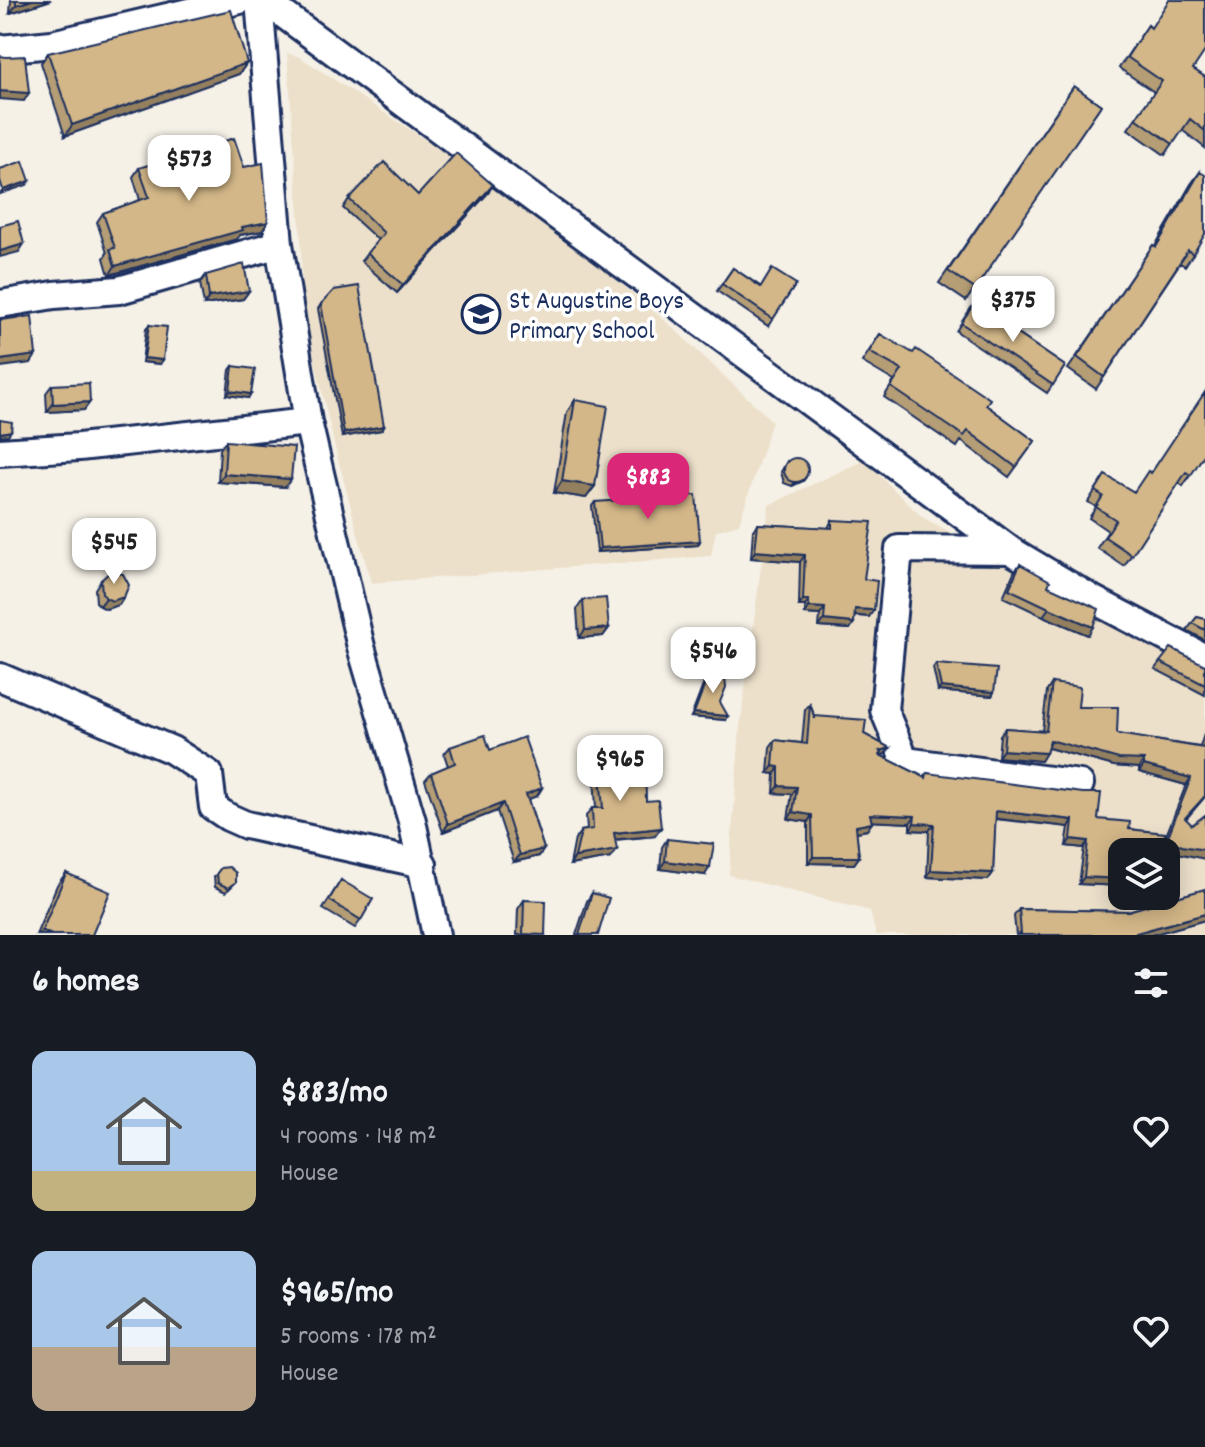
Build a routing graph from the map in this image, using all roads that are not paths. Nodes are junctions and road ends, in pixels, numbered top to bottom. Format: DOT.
graph roads {
  1 [pos="240,0"];
  2 [pos="262,0"];
  3 [pos="0,49"];
  4 [pos="279,244"];
  5 [pos="0,304"];
  6 [pos="308,422"];
  7 [pos="0,452"];
  8 [pos="1010,550"];
  9 [pos="1205,658"];
  10 [pos="0,677"];
  11 [pos="1080,784"];
  12 [pos="423,864"];
  13 [pos="436,935"];
  1 -- 3 [label="street"];
  2 -- 4 [label="street"];
  2 -- 8 [label="street"];
  4 -- 5 [label="street"];
  4 -- 6 [label="street"];
  6 -- 7 [label="street"];
  6 -- 12 [label="street"];
  8 -- 9 [label="street"];
  8 -- 11 [label="street"];
  10 -- 12 [label="street"];
  12 -- 13 [label="street"];
}
